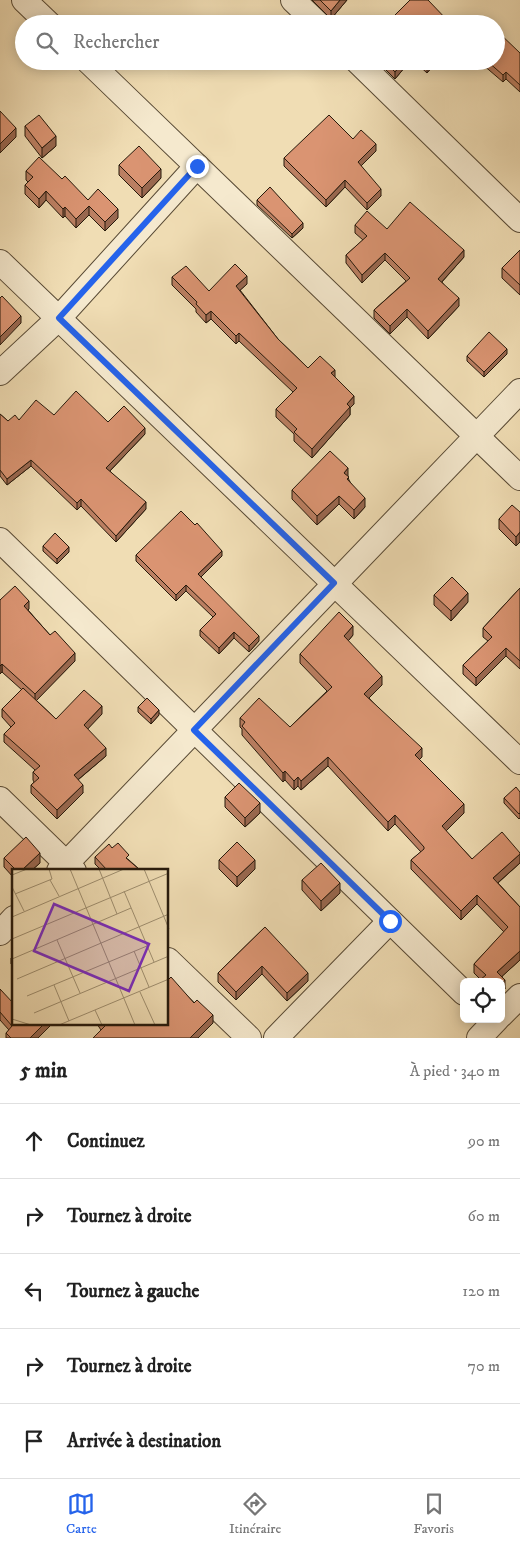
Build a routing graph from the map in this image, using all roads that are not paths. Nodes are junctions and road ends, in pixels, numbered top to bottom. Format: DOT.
graph roads {
  1 [pos="24,0"];
  2 [pos="294,0"];
  3 [pos="40,15"];
  4 [pos="309,15"];
  5 [pos="97,70"];
  6 [pos="365,70"];
  7 [pos="197,166"];
  8 [pos="520,220"];
  9 [pos="0,262"];
  10 [pos="59,318"];
  11 [pos="0,373"];
  12 [pos="520,391"];
  13 [pos="476,435"];
  14 [pos="520,478"];
  15 [pos="0,540"];
  16 [pos="334,583"];
  17 [pos="194,730"];
  18 [pos="520,762"];
  19 [pos="0,798"];
  20 [pos="67,868"];
  21 [pos="12,920"];
  22 [pos="390,921"];
  23 [pos="0,933"];
  24 [pos="169,961"];
  25 [pos="460,989"];
  26 [pos="520,996"];
  27 [pos="505,1010"];
  28 [pos="249,1038"];
  29 [pos="276,1038"];
  1 -- 3 [label="street"];
  2 -- 4 [label="street"];
  5 -- 7 [label="street"];
  6 -- 8 [label="street"];
  7 -- 10 [label="street"];
  7 -- 13 [label="street"];
  9 -- 10 [label="street"];
  10 -- 11 [label="street"];
  10 -- 16 [label="street"];
  12 -- 13 [label="street"];
  13 -- 14 [label="street"];
  13 -- 16 [label="street"];
  15 -- 17 [label="street"];
  16 -- 17 [label="street"];
  16 -- 18 [label="street"];
  17 -- 20 [label="street"];
  17 -- 22 [label="street"];
  19 -- 20 [label="street"];
  21 -- 23 [label="street"];
  22 -- 25 [label="street"];
  22 -- 29 [label="street"];
  24 -- 28 [label="street"];
  26 -- 27 [label="street"];
}
